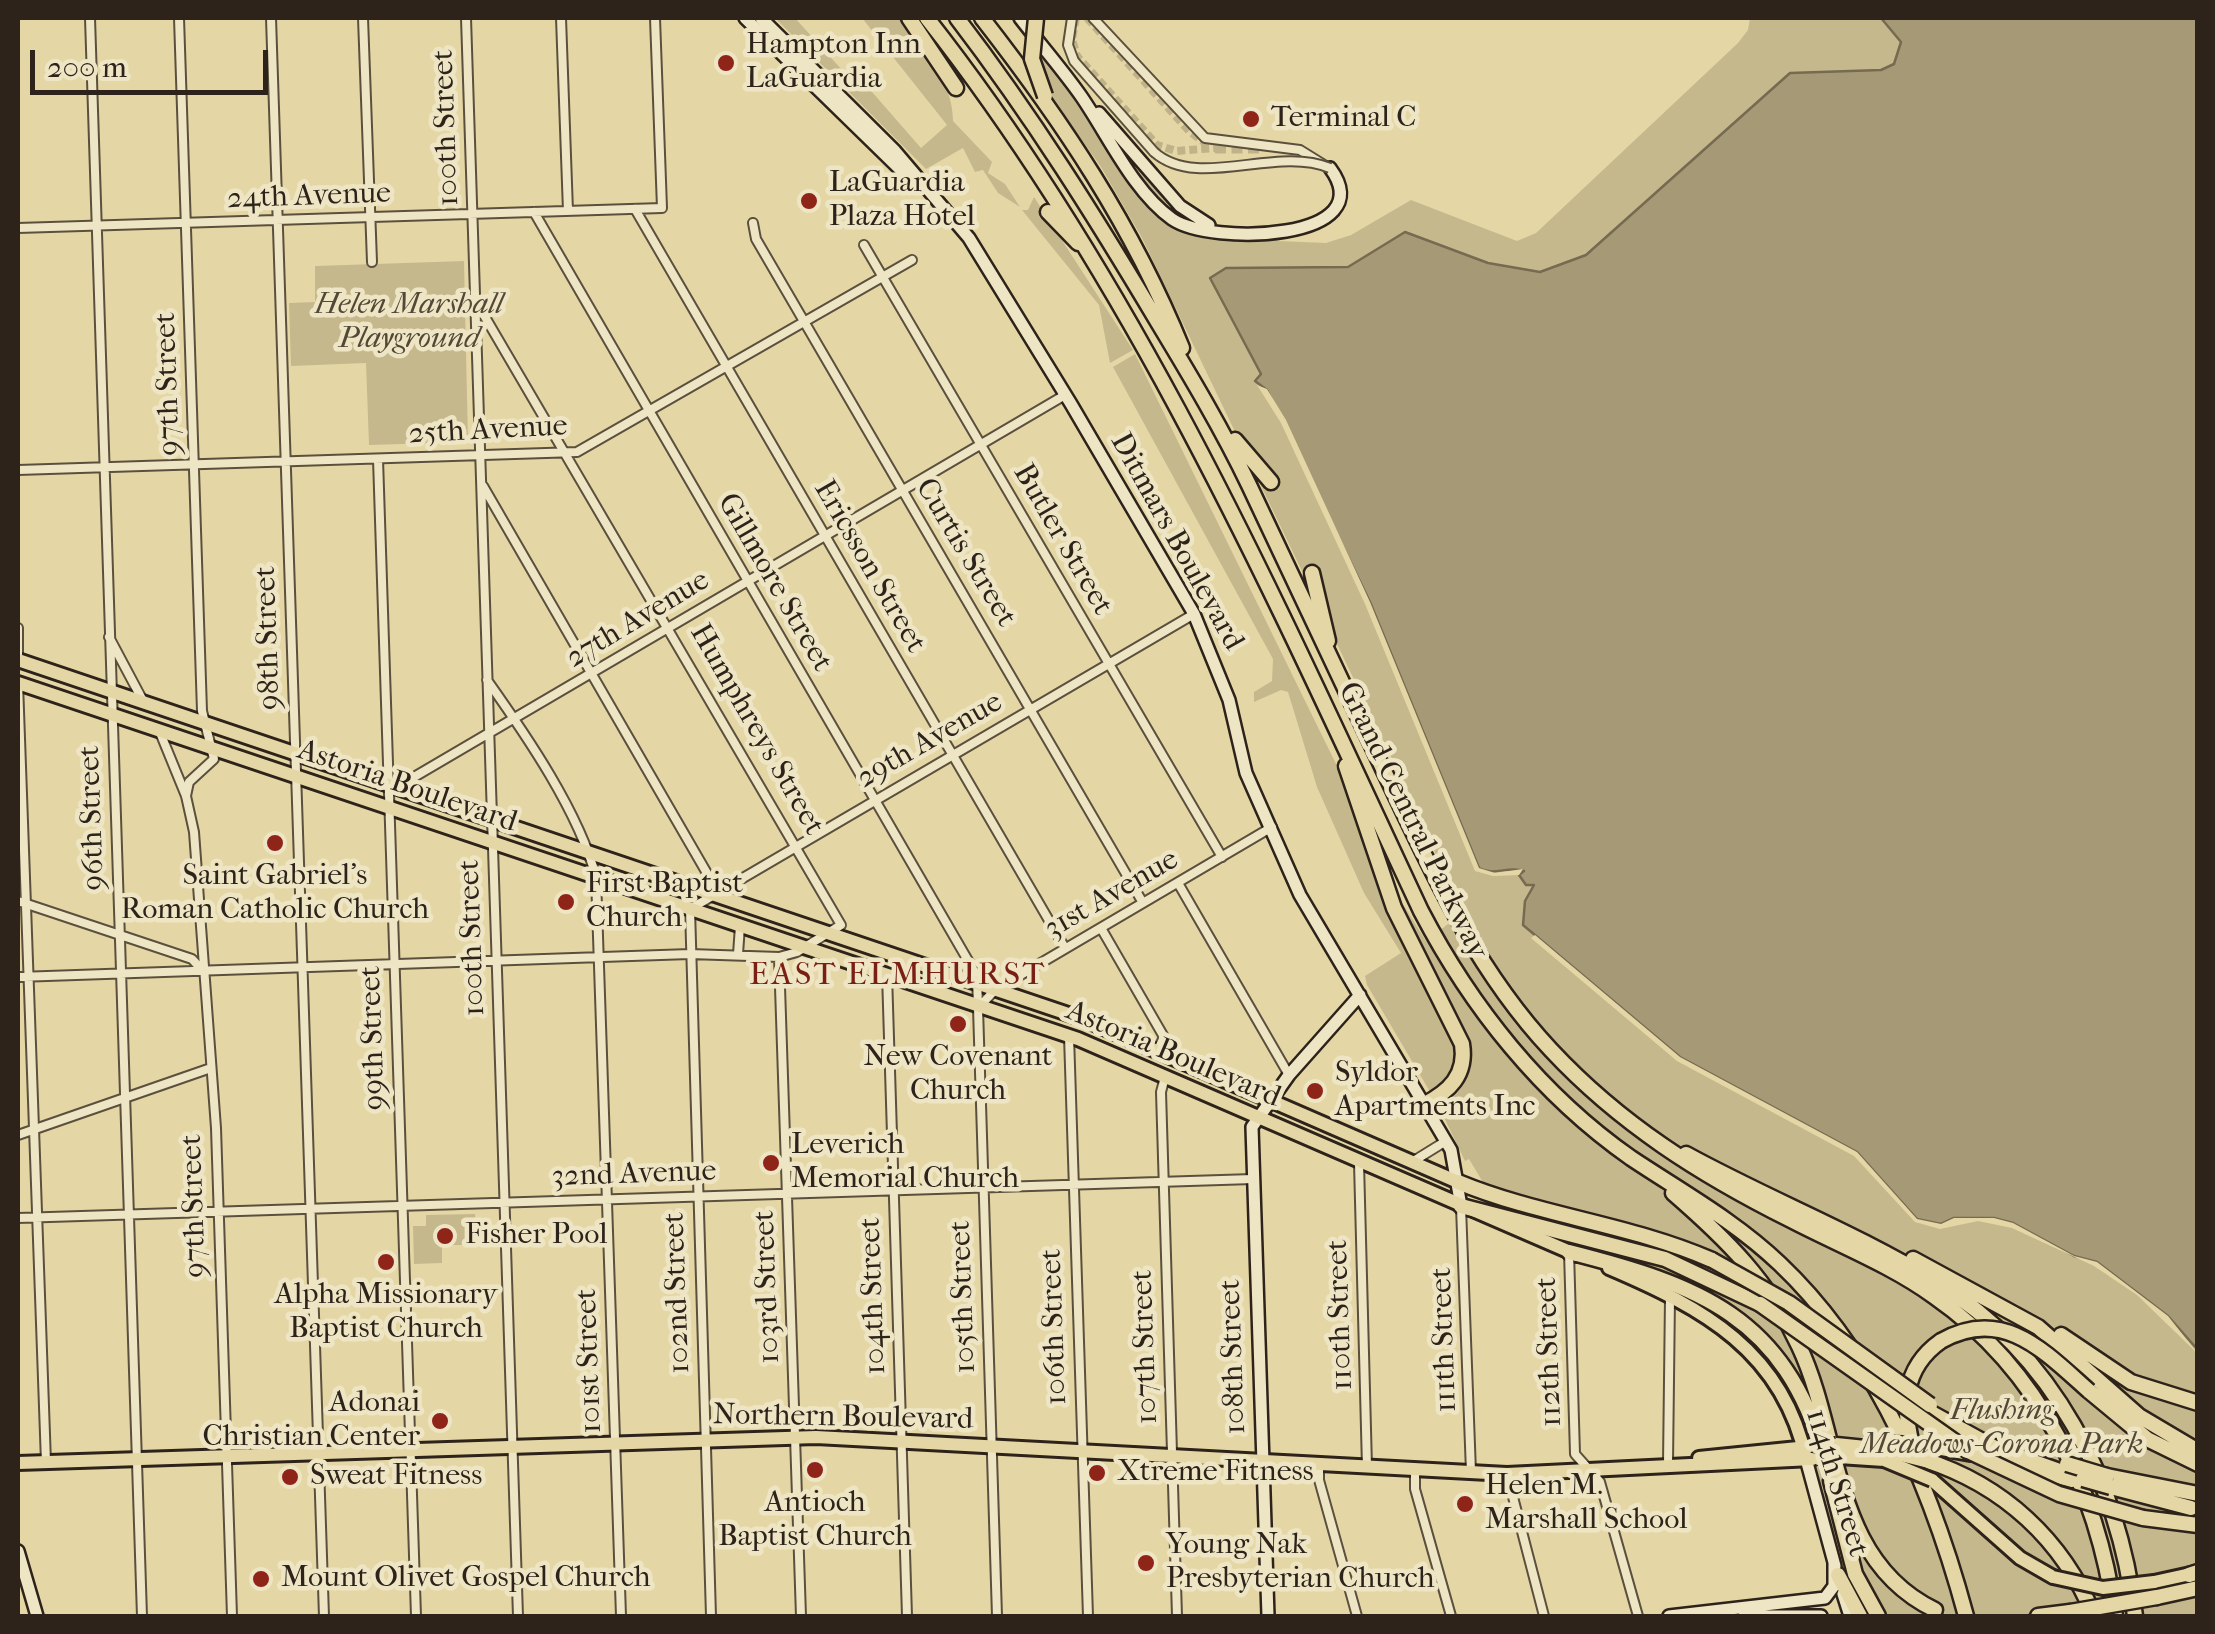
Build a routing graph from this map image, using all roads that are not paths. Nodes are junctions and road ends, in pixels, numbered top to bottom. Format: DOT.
graph roads {
  1 [pos="90,18"];
  2 [pos="179,18"];
  3 [pos="271,18"];
  4 [pos="363,18"];
  5 [pos="466,18"];
  6 [pos="561,18"];
  7 [pos="655,18"];
  8 [pos="744,18"];
  9 [pos="761,18"];
  10 [pos="909,18"];
  11 [pos="927,18"];
  12 [pos="957,18"];
  13 [pos="982,18"];
  14 [pos="1020,18"];
  15 [pos="1036,18"];
  16 [pos="1072,18"];
  17 [pos="1094,18"];
  18 [pos="956,88"];
  19 [pos="1078,92"];
  20 [pos="1045,96"];
  21 [pos="1330,168"];
  22 [pos="934,199"];
  23 [pos="635,209"];
  24 [pos="568,211"];
  25 [pos="534,212"];
  26 [pos="1048,212"];
  27 [pos="472,214"];
  28 [pos="370,217"];
  29 [pos="278,220"];
  30 [pos="186,223"];
  31 [pos="754,223"];
  32 [pos="1209,225"];
  33 [pos="96,226"];
  34 [pos="18,228"];
  35 [pos="864,245"];
  36 [pos="912,260"];
  37 [pos="372,262"];
  38 [pos="1100,265"];
  39 [pos="882,277"];
  40 [pos="476,301"];
  41 [pos="804,321"];
  42 [pos="725,367"];
  43 [pos="1197,386"];
  44 [pos="1066,395"];
  45 [pos="648,412"];
  46 [pos="1212,412"];
  47 [pos="980,444"];
  48 [pos="567,453"];
  49 [pos="481,456"];
  50 [pos="378,459"];
  51 [pos="286,462"];
  52 [pos="194,464"];
  53 [pos="103,467"];
  54 [pos="18,470"];
  55 [pos="1271,482"];
  56 [pos="482,483"];
  57 [pos="902,491"];
  58 [pos="501,517"];
  59 [pos="483,522"];
  60 [pos="825,536"];
  61 [pos="1312,573"];
  62 [pos="747,582"];
  63 [pos="1194,614"];
  64 [pos="18,628"];
  65 [pos="670,628"];
  66 [pos="108,636"];
  67 [pos="1330,656"];
  68 [pos="18,661"];
  69 [pos="1107,663"];
  70 [pos="592,674"];
  71 [pos="487,680"];
  72 [pos="18,683"];
  73 [pos="110,692"];
  74 [pos="145,703"];
  75 [pos="1031,710"];
  76 [pos="112,714"];
  77 [pos="516,719"];
  78 [pos="206,724"];
  79 [pos="1334,727"];
  80 [pos="159,730"];
  81 [pos="489,735"];
  82 [pos="212,748"];
  83 [pos="296,754"];
  84 [pos="953,754"];
  85 [pos="296,776"];
  86 [pos="391,793"];
  87 [pos="186,796"];
  88 [pos="874,800"];
  89 [pos="491,820"];
  90 [pos="575,826"];
  91 [pos="1272,826"];
  92 [pos="555,841"];
  93 [pos="492,842"];
  94 [pos="798,846"];
  95 [pos="1222,857"];
  96 [pos="592,864"];
  97 [pos="1178,883"];
  98 [pos="719,894"];
  99 [pos="18,901"];
  100 [pos="1143,903"];
  101 [pos="28,904"];
  102 [pos="690,909"];
  103 [pos="740,926"];
  104 [pos="1101,928"];
  105 [pos="828,932"];
  106 [pos="120,935"];
  107 [pos="1065,948"];
  108 [pos="801,949"];
  109 [pos="690,954"];
  110 [pos="738,954"];
  111 [pos="779,956"];
  112 [pos="600,958"];
  113 [pos="497,961"];
  114 [pos="394,964"];
  115 [pos="303,968"];
  116 [pos="203,971"];
  117 [pos="121,974"];
  118 [pos="886,974"];
  119 [pos="30,976"];
  120 [pos="18,977"];
  121 [pos="978,980"];
  122 [pos="995,990"];
  123 [pos="1360,995"];
  124 [pos="978,1007"];
  125 [pos="1069,1036"];
  126 [pos="1157,1052"];
  127 [pos="1561,1061"];
  128 [pos="208,1069"];
  129 [pos="1289,1075"];
  130 [pos="1166,1077"];
  131 [pos="124,1099"];
  132 [pos="1269,1102"];
  133 [pos="1423,1105"];
  134 [pos="1258,1118"];
  135 [pos="35,1129"];
  136 [pos="18,1135"];
  137 [pos="1446,1141"];
  138 [pos="1630,1157"];
  139 [pos="1412,1162"];
  140 [pos="1359,1163"];
  141 [pos="1253,1180"];
  142 [pos="1163,1182"];
  143 [pos="1458,1182"];
  144 [pos="1073,1184"];
  145 [pos="983,1187"];
  146 [pos="893,1190"];
  147 [pos="788,1193"];
  148 [pos="697,1196"];
  149 [pos="607,1199"];
  150 [pos="504,1202"];
  151 [pos="402,1206"];
  152 [pos="1461,1206"];
  153 [pos="310,1208"];
  154 [pos="218,1212"];
  155 [pos="128,1215"];
  156 [pos="1812,1215"];
  157 [pos="18,1218"];
  158 [pos="38,1218"];
  159 [pos="1569,1252"];
  160 [pos="1953,1278"];
  161 [pos="1670,1296"];
  162 [pos="2198,1403"];
  163 [pos="796,1438"];
  164 [pos="901,1440"];
  165 [pos="705,1441"];
  166 [pos="615,1444"];
  167 [pos="992,1445"];
  168 [pos="512,1447"];
  169 [pos="410,1450"];
  170 [pos="1082,1450"];
  171 [pos="1838,1451"];
  172 [pos="1885,1451"];
  173 [pos="2198,1451"];
  174 [pos="318,1453"];
  175 [pos="1811,1453"];
  176 [pos="1922,1453"];
  177 [pos="226,1456"];
  178 [pos="1172,1456"];
  179 [pos="136,1459"];
  180 [pos="1262,1461"];
  181 [pos="46,1462"];
  182 [pos="18,1463"];
  183 [pos="1668,1463"];
  184 [pos="1319,1464"];
  185 [pos="2198,1464"];
  186 [pos="1368,1466"];
  187 [pos="1587,1468"];
  188 [pos="1415,1469"];
  189 [pos="1470,1472"];
  190 [pos="1507,1474"];
  191 [pos="2070,1474"];
  192 [pos="1834,1493"];
  193 [pos="1928,1501"];
  194 [pos="2195,1503"];
  195 [pos="2198,1524"];
  196 [pos="18,1550"];
  197 [pos="1836,1568"];
  198 [pos="2195,1577"];
  199 [pos="2155,1590"];
  200 [pos="1935,1610"];
  201 [pos="1745,1613"];
  202 [pos="37,1616"];
  203 [pos="142,1616"];
  204 [pos="232,1616"];
  205 [pos="324,1616"];
  206 [pos="416,1616"];
  207 [pos="518,1616"];
  208 [pos="621,1616"];
  209 [pos="711,1616"];
  210 [pos="801,1616"];
  211 [pos="907,1616"];
  212 [pos="997,1616"];
  213 [pos="1088,1616"];
  214 [pos="1178,1616"];
  215 [pos="1268,1616"];
  216 [pos="1357,1616"];
  217 [pos="1451,1616"];
  218 [pos="1544,1616"];
  219 [pos="1638,1616"];
  220 [pos="1668,1616"];
  221 [pos="1822,1616"];
  222 [pos="1850,1616"];
  223 [pos="1860,1616"];
  224 [pos="1878,1616"];
  225 [pos="1958,1616"];
  226 [pos="1966,1616"];
  227 [pos="2038,1616"];
  228 [pos="2094,1616"];
  229 [pos="2115,1616"];
  230 [pos="2138,1616"];
  1 -- 33 [label="street, 96th Street"];
  2 -- 30 [label="street, 97th Street"];
  3 -- 29 [label="street, 98th Street"];
  4 -- 28 [label="street"];
  5 -- 27 [label="street, 100th Street"];
  6 -- 24 [label="street"];
  7 -- 23 [label="street, 24th Avenue"];
  8 -- 22 [label="street, Ditmars Boulevard"];
  9 -- 22 [label="street, Ditmars Boulevard"];
  10 -- 18 [label="highway"];
  11 -- 38 [label="highway, Grand Central Parkway"];
  12 -- 43 [label="highway, Grand Central Parkway"];
  13 -- 20 [label="highway"];
  14 -- 19 [label="street"];
  15 -- 20 [label="highway, bridge"];
  16 -- 21 [label="street, bridge"];
  17 -- 21 [label="street, bridge"];
  19 -- 21 [label="street"];
  19 -- 32 [label="street"];
  20 -- 43 [label="highway"];
  22 -- 44 [label="street, Ditmars Boulevard"];
  23 -- 24 [label="street, 24th Avenue"];
  23 -- 42 [label="street, Ericsson Street"];
  24 -- 25 [label="street, 24th Avenue"];
  25 -- 27 [label="street, 24th Avenue"];
  25 -- 45 [label="street, Gillmore Street"];
  26 -- 38 [label="highway"];
  27 -- 28 [label="street, 24th Avenue"];
  27 -- 40 [label="street, 100th Street"];
  28 -- 29 [label="street, 24th Avenue"];
  28 -- 37 [label="street"];
  29 -- 30 [label="street, 24th Avenue"];
  29 -- 51 [label="street, 98th Street"];
  30 -- 33 [label="street, 24th Avenue"];
  30 -- 52 [label="street, 97th Street"];
  31 -- 41 [label="street, Curtis Street"];
  33 -- 34 [label="street, 24th Avenue"];
  33 -- 53 [label="street, 96th Street"];
  35 -- 39 [label="street, Butler Street"];
  36 -- 39 [label="street, 25th Avenue"];
  38 -- 79 [label="highway, Grand Central Parkway"];
  39 -- 41 [label="street, 25th Avenue"];
  39 -- 47 [label="street, Butler Street"];
  40 -- 48 [label="street, Humphreys Street"];
  40 -- 49 [label="street, 100th Street"];
  41 -- 42 [label="street, 25th Avenue"];
  41 -- 57 [label="street, Curtis Street"];
  42 -- 45 [label="street, 25th Avenue"];
  42 -- 60 [label="street, Ericsson Street"];
  43 -- 46 [label="highway, Grand Central Parkway"];
  44 -- 47 [label="street, 27th Avenue"];
  44 -- 63 [label="street, Ditmars Boulevard"];
  45 -- 48 [label="street, 25th Avenue"];
  45 -- 62 [label="street, Gillmore Street"];
  46 -- 55 [label="highway"];
  46 -- 67 [label="highway, Grand Central Parkway"];
  47 -- 57 [label="street, 27th Avenue"];
  47 -- 69 [label="street, Butler Street"];
  48 -- 49 [label="street, 25th Avenue"];
  48 -- 65 [label="street, Humphreys Street"];
  49 -- 50 [label="street, 25th Avenue"];
  49 -- 56 [label="street, 100th Street"];
  50 -- 51 [label="street, 25th Avenue"];
  50 -- 86 [label="street, 99th Street"];
  51 -- 52 [label="street, 25th Avenue"];
  51 -- 83 [label="street, 98th Street"];
  52 -- 53 [label="street, 25th Avenue"];
  52 -- 78 [label="street, 97th Street"];
  53 -- 54 [label="street, 25th Avenue"];
  53 -- 66 [label="street, 96th Street"];
  56 -- 58 [label="street"];
  56 -- 59 [label="street, 100th Street"];
  57 -- 60 [label="street, 27th Avenue"];
  57 -- 75 [label="street, Curtis Street"];
  58 -- 59 [label="street"];
  58 -- 70 [label="street"];
  59 -- 71 [label="street, 100th Street"];
  60 -- 62 [label="street, 27th Avenue"];
  60 -- 84 [label="street, Ericsson Street"];
  61 -- 67 [label="highway"];
  62 -- 65 [label="street, 27th Avenue"];
  62 -- 88 [label="street, Gillmore Street"];
  63 -- 69 [label="street, 29th Avenue"];
  63 -- 91 [label="street, Ditmars Boulevard"];
  64 -- 68 [label="street"];
  65 -- 70 [label="street, 27th Avenue"];
  65 -- 94 [label="street, Humphreys Street"];
  66 -- 73 [label="street, 96th Street"];
  66 -- 74 [label="street"];
  67 -- 127 [label="highway, Grand Central Parkway"];
  68 -- 73 [label="main road, Astoria Boulevard"];
  69 -- 75 [label="street, 29th Avenue"];
  69 -- 95 [label="street, Butler Street"];
  70 -- 77 [label="street, 27th Avenue"];
  70 -- 98 [label="street"];
  71 -- 77 [label="street"];
  71 -- 81 [label="street, 100th Street"];
  72 -- 76 [label="main road, Astoria Boulevard"];
  72 -- 101 [label="street"];
  73 -- 74 [label="main road, Astoria Boulevard"];
  73 -- 76 [label="street, 96th Street"];
  74 -- 78 [label="main road, Astoria Boulevard"];
  75 -- 84 [label="street, 29th Avenue"];
  75 -- 100 [label="street, Curtis Street"];
  76 -- 80 [label="main road, Astoria Boulevard"];
  76 -- 106 [label="street, 96th Street"];
  77 -- 81 [label="street, 27th Avenue"];
  77 -- 90 [label="street"];
  78 -- 82 [label="street, 97th Street"];
  78 -- 83 [label="main road, Astoria Boulevard"];
  79 -- 133 [label="highway"];
  79 -- 138 [label="highway, Grand Central Parkway"];
  80 -- 82 [label="main road, Astoria Boulevard"];
  80 -- 87 [label="street, 97th Street"];
  81 -- 86 [label="street, 27th Avenue"];
  81 -- 89 [label="street, 100th Street"];
  82 -- 85 [label="main road, Astoria Boulevard"];
  82 -- 87 [label="street"];
  83 -- 85 [label="street, 98th Street"];
  83 -- 86 [label="main road, Astoria Boulevard"];
  84 -- 88 [label="street, 29th Avenue"];
  84 -- 107 [label="street, Ericsson Street"];
  85 -- 86 [label="main road, Astoria Boulevard"];
  85 -- 115 [label="street, 98th Street"];
  86 -- 89 [label="main road, Astoria Boulevard"];
  86 -- 93 [label="main road, Astoria Boulevard"];
  86 -- 114 [label="street, 99th Street"];
  87 -- 116 [label="street, 97th Street"];
  88 -- 94 [label="street, 29th Avenue"];
  88 -- 121 [label="street, Gillmore Street"];
  89 -- 92 [label="main road, Astoria Boulevard"];
  89 -- 93 [label="street, 100th Street"];
  90 -- 92 [label="street"];
  90 -- 96 [label="street"];
  91 -- 95 [label="street, 31st Avenue"];
  91 -- 123 [label="street, Ditmars Boulevard"];
  92 -- 96 [label="main road, Astoria Boulevard"];
  93 -- 96 [label="main road, Astoria Boulevard"];
  93 -- 113 [label="street, 100th Street"];
  94 -- 98 [label="street, 29th Avenue"];
  94 -- 105 [label="street, Humphreys Street"];
  95 -- 97 [label="street, 31st Avenue"];
  96 -- 98 [label="main road, Astoria Boulevard"];
  96 -- 102 [label="main road, Astoria Boulevard"];
  96 -- 112 [label="street, 101st Street"];
  97 -- 100 [label="street, 31st Avenue"];
  97 -- 129 [label="street"];
  98 -- 102 [label="street, 29th Avenue"];
  98 -- 105 [label="main road, Astoria Boulevard"];
  99 -- 101 [label="street"];
  100 -- 104 [label="street, 31st Avenue"];
  101 -- 106 [label="street"];
  101 -- 119 [label="street"];
  102 -- 103 [label="main road, Astoria Boulevard"];
  102 -- 109 [label="street, 102nd Street"];
  103 -- 108 [label="main road, Astoria Boulevard"];
  103 -- 110 [label="street"];
  104 -- 107 [label="street, 31st Avenue"];
  104 -- 126 [label="street"];
  105 -- 108 [label="street"];
  105 -- 121 [label="main road, Astoria Boulevard"];
  106 -- 116 [label="street"];
  106 -- 117 [label="street, 96th Street"];
  107 -- 122 [label="street, 31st Avenue"];
  108 -- 111 [label="street"];
  108 -- 118 [label="main road, Astoria Boulevard"];
  109 -- 110 [label="street"];
  109 -- 112 [label="street"];
  109 -- 148 [label="street, 102nd Street"];
  110 -- 111 [label="street"];
  111 -- 147 [label="street, 103rd Street"];
  112 -- 113 [label="street"];
  112 -- 149 [label="street, 101st Street"];
  113 -- 114 [label="street"];
  113 -- 150 [label="street, 100th Street"];
  114 -- 115 [label="street"];
  114 -- 151 [label="street, 99th Street"];
  115 -- 116 [label="street"];
  115 -- 153 [label="street, 98th Street"];
  116 -- 117 [label="street"];
  116 -- 128 [label="street, 97th Street"];
  117 -- 119 [label="street"];
  117 -- 131 [label="street, 96th Street"];
  118 -- 124 [label="main road, Astoria Boulevard"];
  118 -- 146 [label="street, 104th Street"];
  119 -- 120 [label="street"];
  119 -- 135 [label="street"];
  121 -- 122 [label="main road, Astoria Boulevard"];
  121 -- 124 [label="street, 105th Street"];
  122 -- 124 [label="street, 31st Avenue"];
  122 -- 126 [label="main road, Astoria Boulevard"];
  123 -- 129 [label="street, 108th Street"];
  123 -- 133 [label="street, Ditmars Boulevard"];
  124 -- 125 [label="main road, Astoria Boulevard"];
  124 -- 145 [label="street, 105th Street"];
  125 -- 130 [label="main road, Astoria Boulevard"];
  125 -- 144 [label="street, 106th Street"];
  126 -- 132 [label="main road, Astoria Boulevard"];
  127 -- 156 [label="highway, Grand Central Parkway"];
  127 -- 229 [label="highway, Grand Central Parkway"];
  128 -- 131 [label="street"];
  128 -- 154 [label="street, 97th Street"];
  129 -- 132 [label="street, 108th Street"];
  130 -- 134 [label="main road, Astoria Boulevard"];
  130 -- 142 [label="street, 107th Street"];
  131 -- 135 [label="street"];
  131 -- 155 [label="street, 96th Street"];
  132 -- 134 [label="street, 108th Street"];
  132 -- 139 [label="main road, Astoria Boulevard"];
  133 -- 137 [label="street, Ditmars Boulevard"];
  134 -- 140 [label="main road, Astoria Boulevard"];
  134 -- 141 [label="street, 108th Street"];
  135 -- 136 [label="street"];
  135 -- 158 [label="street"];
  137 -- 139 [label="street"];
  137 -- 143 [label="street, Ditmars Boulevard"];
  138 -- 193 [label="highway, Grand Central Parkway"];
  138 -- 200 [label="highway"];
  139 -- 143 [label="main road, Astoria Boulevard"];
  140 -- 152 [label="main road, Astoria Boulevard"];
  140 -- 186 [label="street, 110th Street"];
  141 -- 142 [label="street, 32nd Avenue"];
  141 -- 180 [label="street, 108th Street"];
  142 -- 144 [label="street, 32nd Avenue"];
  142 -- 178 [label="street, 107th Street"];
  143 -- 152 [label="street, Ditmars Boulevard"];
  143 -- 191 [label="highway, bridge"];
  144 -- 145 [label="street, 32nd Avenue"];
  144 -- 170 [label="street, 106th Street"];
  145 -- 146 [label="street, 32nd Avenue"];
  145 -- 167 [label="street, 105th Street"];
  146 -- 147 [label="street, 32nd Avenue"];
  146 -- 164 [label="street, 104th Street"];
  147 -- 148 [label="street, 32nd Avenue"];
  147 -- 163 [label="street, 103rd Street"];
  148 -- 149 [label="street, 32nd Avenue"];
  148 -- 165 [label="street, 102nd Street"];
  149 -- 150 [label="street, 32nd Avenue"];
  149 -- 166 [label="street, 101st Street"];
  150 -- 151 [label="street, 32nd Avenue"];
  150 -- 168 [label="street, 100th Street"];
  151 -- 153 [label="street, 32nd Avenue"];
  151 -- 169 [label="street, 99th Street"];
  152 -- 159 [label="main road, Astoria Boulevard"];
  152 -- 189 [label="street, 111th Street"];
  152 -- 195 [label="highway, bridge"];
  153 -- 154 [label="street, 32nd Avenue"];
  153 -- 174 [label="street, 98th Street"];
  154 -- 155 [label="street, 32nd Avenue"];
  154 -- 177 [label="street, 97th Street"];
  155 -- 158 [label="street, 32nd Avenue"];
  155 -- 179 [label="street, 96th Street"];
  156 -- 160 [label="highway"];
  156 -- 230 [label="highway, Grand Central Parkway"];
  157 -- 158 [label="street, 32nd Avenue"];
  158 -- 181 [label="street"];
  159 -- 161 [label="main road, Astoria Boulevard"];
  159 -- 187 [label="street, 112th Street"];
  159 -- 192 [label="highway"];
  160 -- 162 [label="highway"];
  160 -- 173 [label="highway"];
  161 -- 175 [label="main road, 114th Street"];
  161 -- 183 [label="street"];
  163 -- 164 [label="main road, Northern Boulevard"];
  163 -- 165 [label="main road, Northern Boulevard"];
  163 -- 210 [label="street, 103rd Street"];
  164 -- 167 [label="main road, Northern Boulevard"];
  164 -- 211 [label="street, 104th Street"];
  165 -- 166 [label="main road, Northern Boulevard"];
  165 -- 209 [label="street, 102nd Street"];
  166 -- 168 [label="main road, Northern Boulevard"];
  166 -- 208 [label="street, 101st Street"];
  167 -- 170 [label="main road, Northern Boulevard"];
  167 -- 212 [label="street, 105th Street"];
  168 -- 169 [label="main road, Northern Boulevard"];
  168 -- 207 [label="street, 100th Street"];
  169 -- 174 [label="main road, Northern Boulevard"];
  169 -- 206 [label="street, 99th Street"];
  170 -- 178 [label="main road, Northern Boulevard"];
  170 -- 213 [label="street, 106th Street"];
  171 -- 172 [label="highway"];
  171 -- 175 [label="main road, Northern Boulevard, bridge"];
  172 -- 176 [label="highway, bridge"];
  172 -- 199 [label="main road, bridge"];
  174 -- 177 [label="main road, Northern Boulevard"];
  174 -- 205 [label="street, 98th Street"];
  175 -- 183 [label="main road, Northern Boulevard"];
  175 -- 197 [label="street, 114th Street"];
  176 -- 191 [label="main road"];
  176 -- 228 [label="highway"];
  177 -- 179 [label="main road, Northern Boulevard"];
  177 -- 204 [label="street, 97th Street"];
  178 -- 180 [label="main road, Northern Boulevard"];
  178 -- 214 [label="street, 107th Street"];
  179 -- 181 [label="main road, Northern Boulevard"];
  179 -- 203 [label="street, 96th Street"];
  180 -- 184 [label="main road, Northern Boulevard"];
  180 -- 215 [label="street, 108th Street"];
  181 -- 182 [label="main road, Northern Boulevard"];
  183 -- 187 [label="main road, Northern Boulevard"];
  184 -- 186 [label="main road, Northern Boulevard"];
  184 -- 216 [label="street"];
  185 -- 193 [label="highway, bridge"];
  186 -- 188 [label="main road, Northern Boulevard"];
  187 -- 190 [label="main road, Northern Boulevard"];
  187 -- 219 [label="street, 112th Street"];
  188 -- 189 [label="main road, Northern Boulevard"];
  188 -- 217 [label="street"];
  189 -- 190 [label="main road, Northern Boulevard"];
  190 -- 218 [label="street"];
  191 -- 194 [label="highway, bridge"];
  192 -- 200 [label="highway"];
  192 -- 224 [label="highway"];
  193 -- 226 [label="highway, Grand Central Parkway"];
  196 -- 202 [label="street"];
  197 -- 201 [label="street"];
  197 -- 222 [label="street, 114th Street"];
  197 -- 223 [label="highway"];
  198 -- 199 [label="highway"];
  199 -- 227 [label="highway, bridge"];
  200 -- 225 [label="highway"];
  201 -- 220 [label="street"];
  201 -- 221 [label="street"];
}
